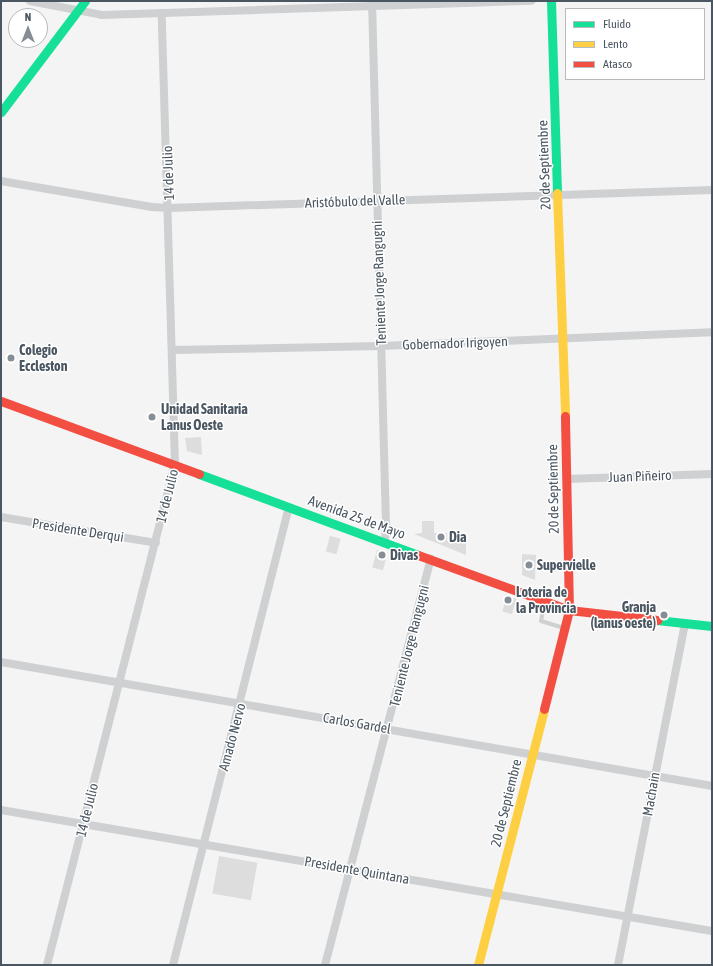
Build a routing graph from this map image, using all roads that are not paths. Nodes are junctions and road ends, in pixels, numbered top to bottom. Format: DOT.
graph roads {
  1 [pos="30,1"];
  2 [pos="85,1"];
  3 [pos="532,1"];
  4 [pos="551,1"];
  5 [pos="372,4"];
  6 [pos="79,10"];
  7 [pos="162,13"];
  8 [pos="1,112"];
  9 [pos="1,181"];
  10 [pos="712,190"];
  11 [pos="559,195"];
  12 [pos="376,200"];
  13 [pos="170,208"];
  14 [pos="712,332"];
  15 [pos="562,338"];
  16 [pos="381,346"];
  17 [pos="173,350"];
  18 [pos="1,401"];
  19 [pos="175,464"];
  20 [pos="712,474"];
  21 [pos="567,479"];
  22 [pos="289,508"];
  23 [pos="1,517"];
  24 [pos="385,542"];
  25 [pos="156,543"];
  26 [pos="431,559"];
  27 [pos="545,602"];
  28 [pos="568,610"];
  29 [pos="685,624"];
  30 [pos="712,626"];
  31 [pos="564,628"];
  32 [pos="1,662"];
  33 [pos="120,681"];
  34 [pos="241,703"];
  35 [pos="388,729"];
  36 [pos="533,753"];
  37 [pos="654,776"];
  38 [pos="712,786"];
  39 [pos="1,810"];
  40 [pos="84,824"];
  41 [pos="203,843"];
  42 [pos="350,868"];
  43 [pos="497,894"];
  44 [pos="629,916"];
  45 [pos="712,932"];
  46 [pos="47,965"];
  47 [pos="173,965"];
  48 [pos="325,965"];
  49 [pos="478,965"];
  50 [pos="618,965"];
  1 -- 6 [label="street"];
  2 -- 6 [label="street"];
  3 -- 5 [label="street"];
  4 -- 11 [label="street, 20 de Septiembre"];
  5 -- 7 [label="street"];
  5 -- 12 [label="street, Teniente Jorge Rangugni"];
  6 -- 7 [label="street"];
  6 -- 8 [label="street"];
  7 -- 13 [label="street, 14 de Julio"];
  9 -- 13 [label="street, Aristóbulo del Valle"];
  10 -- 11 [label="street, Aristóbulo del Valle"];
  11 -- 12 [label="street, Aristóbulo del Valle"];
  11 -- 15 [label="street, 20 de Septiembre"];
  12 -- 13 [label="street, Aristóbulo del Valle"];
  12 -- 16 [label="street, Teniente Jorge Rangugni"];
  13 -- 17 [label="street, 14 de Julio"];
  14 -- 15 [label="street, Gobernador Irigoyen"];
  15 -- 16 [label="street, Gobernador Irigoyen"];
  15 -- 21 [label="street, 20 de Septiembre"];
  16 -- 17 [label="street, Gobernador Irigoyen"];
  16 -- 24 [label="street, Teniente Jorge Rangugni"];
  17 -- 19 [label="street, 14 de Julio"];
  18 -- 19 [label="street, Avenida 25 de Mayo"];
  19 -- 22 [label="street, Avenida 25 de Mayo"];
  19 -- 25 [label="street, 14 de Julio"];
  20 -- 21 [label="street, Juan Piñeiro"];
  21 -- 28 [label="street, 20 de Septiembre"];
  22 -- 24 [label="street, Avenida 25 de Mayo"];
  22 -- 34 [label="street, Amado Nervo"];
  23 -- 25 [label="street, Presidente Derqui"];
  24 -- 26 [label="street, Avenida 25 de Mayo"];
  25 -- 33 [label="street, 14 de Julio"];
  26 -- 27 [label="street, Avenida 25 de Mayo"];
  26 -- 35 [label="street, Teniente Jorge Rangugni"];
  27 -- 28 [label="street, Avenida 25 de Mayo"];
  27 -- 31 [label="lane"];
  28 -- 29 [label="street, Avenida 25 de Mayo"];
  28 -- 31 [label="street, 20 de Septiembre"];
  29 -- 30 [label="street, Avenida 25 de Mayo"];
  29 -- 37 [label="street, Machain"];
  31 -- 36 [label="street, 20 de Septiembre"];
  32 -- 33 [label="street, Carlos Gardel"];
  33 -- 34 [label="street, Carlos Gardel"];
  33 -- 40 [label="street, 14 de Julio"];
  34 -- 35 [label="street, Carlos Gardel"];
  34 -- 41 [label="street, Amado Nervo"];
  35 -- 36 [label="street, Carlos Gardel"];
  35 -- 42 [label="street, Teniente Jorge Rangugni"];
  36 -- 37 [label="street, Carlos Gardel"];
  36 -- 43 [label="street, 20 de Septiembre"];
  37 -- 38 [label="street, Carlos Gardel"];
  37 -- 44 [label="street, Machain"];
  39 -- 40 [label="street, Presidente Quintana"];
  40 -- 41 [label="street, Presidente Quintana"];
  40 -- 46 [label="street, 14 de Julio"];
  41 -- 42 [label="street, Presidente Quintana"];
  41 -- 47 [label="street, Amado Nervo"];
  42 -- 43 [label="street, Presidente Quintana"];
  42 -- 48 [label="street, Teniente Jorge Rangugni"];
  43 -- 44 [label="street, Presidente Quintana"];
  43 -- 49 [label="street, 20 de Septiembre"];
  44 -- 45 [label="street, Presidente Quintana"];
  44 -- 50 [label="street, Machain"];
}
